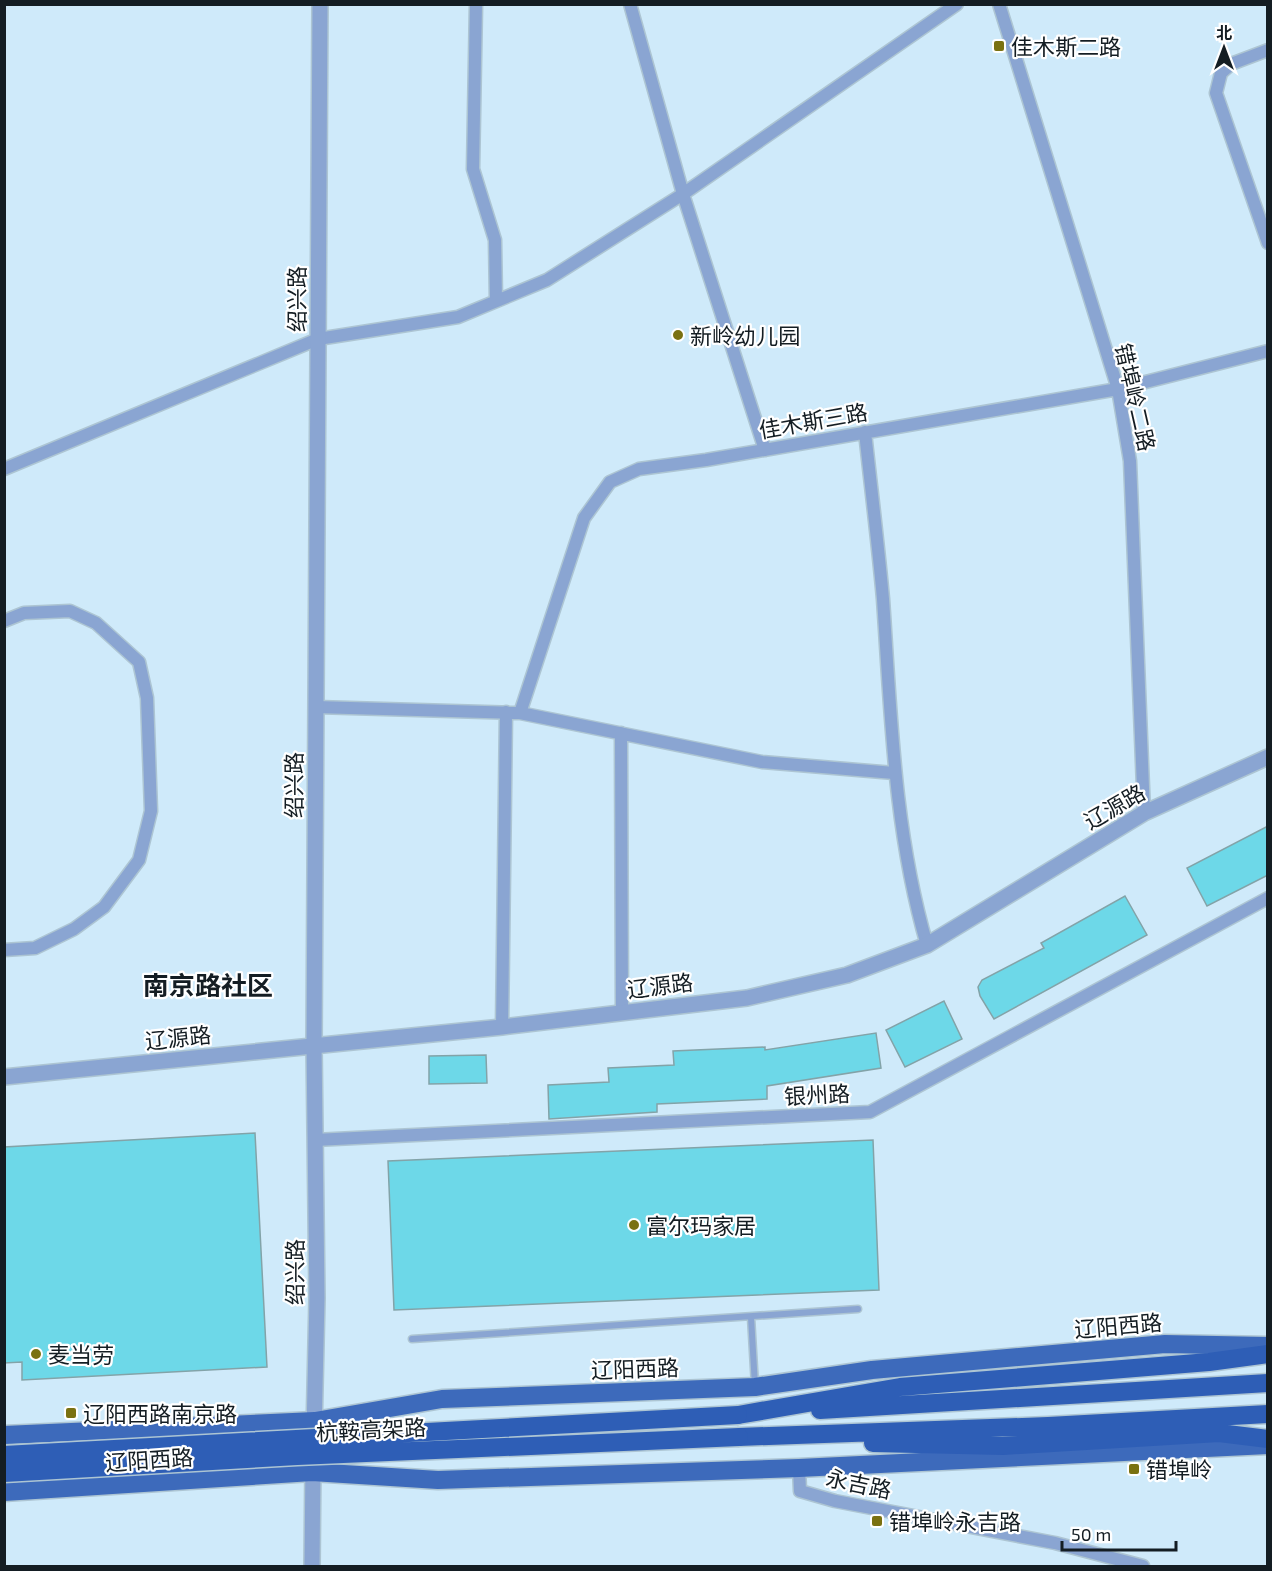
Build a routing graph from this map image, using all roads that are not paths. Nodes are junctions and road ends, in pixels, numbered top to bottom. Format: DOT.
graph roads {
  1 [pos="320,4"];
  2 [pos="476,4"];
  3 [pos="630,4"];
  4 [pos="957,4"];
  5 [pos="999,4"];
  6 [pos="1268,50"];
  7 [pos="683,194"];
  8 [pos="1268,243"];
  9 [pos="496,301"];
  10 [pos="318,339"];
  11 [pos="1268,351"];
  12 [pos="1118,389"];
  13 [pos="865,432"];
  14 [pos="765,450"];
  15 [pos="4,469"];
  16 [pos="4,621"];
  17 [pos="316,707"];
  18 [pos="506,712"];
  19 [pos="520,713"];
  20 [pos="621,733"];
  21 [pos="1268,757"];
  22 [pos="894,773"];
  23 [pos="1144,813"];
  24 [pos="1268,898"];
  25 [pos="927,945"];
  26 [pos="4,950"];
  27 [pos="622,1013"];
  28 [pos="502,1027"];
  29 [pos="314,1046"];
  30 [pos="4,1077"];
  31 [pos="315,1140"];
  32 [pos="858,1309"];
  33 [pos="751,1317"];
  34 [pos="412,1338"];
  35 [pos="1268,1346"];
  36 [pos="1268,1354"];
  37 [pos="1268,1383"];
  38 [pos="754,1387"];
  39 [pos="1268,1414"];
  40 [pos="738,1415"];
  41 [pos="315,1421"];
  42 [pos="4,1435"];
  43 [pos="800,1436"];
  44 [pos="1268,1439"];
  45 [pos="1268,1445"];
  46 [pos="4,1455"];
  47 [pos="799,1468"];
  48 [pos="312,1472"];
  49 [pos="4,1473"];
  50 [pos="4,1492"];
  51 [pos="312,1566"];
  52 [pos="1143,1566"];
  1 -- 10 [label="street, 绍兴路"];
  2 -- 9 [label="street"];
  3 -- 7 [label="street"];
  4 -- 7 [label="street"];
  5 -- 12 [label="street, 错埠岭二路"];
  6 -- 8 [label="street"];
  7 -- 9 [label="street"];
  7 -- 14 [label="street"];
  9 -- 10 [label="street"];
  10 -- 15 [label="street"];
  10 -- 17 [label="street, 绍兴路"];
  11 -- 12 [label="street, 佳木斯三路"];
  12 -- 13 [label="street, 佳木斯三路"];
  12 -- 23 [label="street, 错埠岭二路"];
  13 -- 14 [label="street, 佳木斯三路"];
  13 -- 22 [label="street"];
  14 -- 19 [label="street, 佳木斯三路"];
  16 -- 26 [label="street"];
  17 -- 18 [label="street"];
  17 -- 29 [label="street, 绍兴路"];
  18 -- 19 [label="street"];
  18 -- 28 [label="street"];
  19 -- 20 [label="street"];
  20 -- 22 [label="street"];
  20 -- 27 [label="street"];
  21 -- 23 [label="street, 辽源路"];
  22 -- 25 [label="street"];
  23 -- 25 [label="street, 辽源路"];
  24 -- 31 [label="street, 银州路"];
  25 -- 27 [label="street, 辽源路"];
  27 -- 28 [label="street, 辽源路"];
  28 -- 29 [label="street, 辽源路"];
  29 -- 30 [label="street, 辽源路"];
  29 -- 31 [label="street, 绍兴路"];
  31 -- 41 [label="street, 绍兴路"];
  32 -- 33 [label="lane"];
  33 -- 34 [label="lane"];
  33 -- 38 [label="lane"];
  35 -- 38 [label="main road, 辽阳西路"];
  36 -- 40 [label="highway"];
  37 -- 40 [label="highway"];
  38 -- 41 [label="main road, 辽阳西路"];
  39 -- 43 [label="highway"];
  40 -- 46 [label="highway, 杭鞍高架路, bridge"];
  41 -- 42 [label="main road, 辽阳西路"];
  41 -- 48 [label="street, 绍兴路"];
  43 -- 44 [label="highway"];
  43 -- 49 [label="highway, 杭鞍高架路, bridge"];
  45 -- 47 [label="main road, 辽阳西路"];
  47 -- 48 [label="main road, 辽阳西路"];
  47 -- 52 [label="street, 永吉路"];
  48 -- 50 [label="main road, 辽阳西路"];
  48 -- 51 [label="street, 绍兴路"];
}
